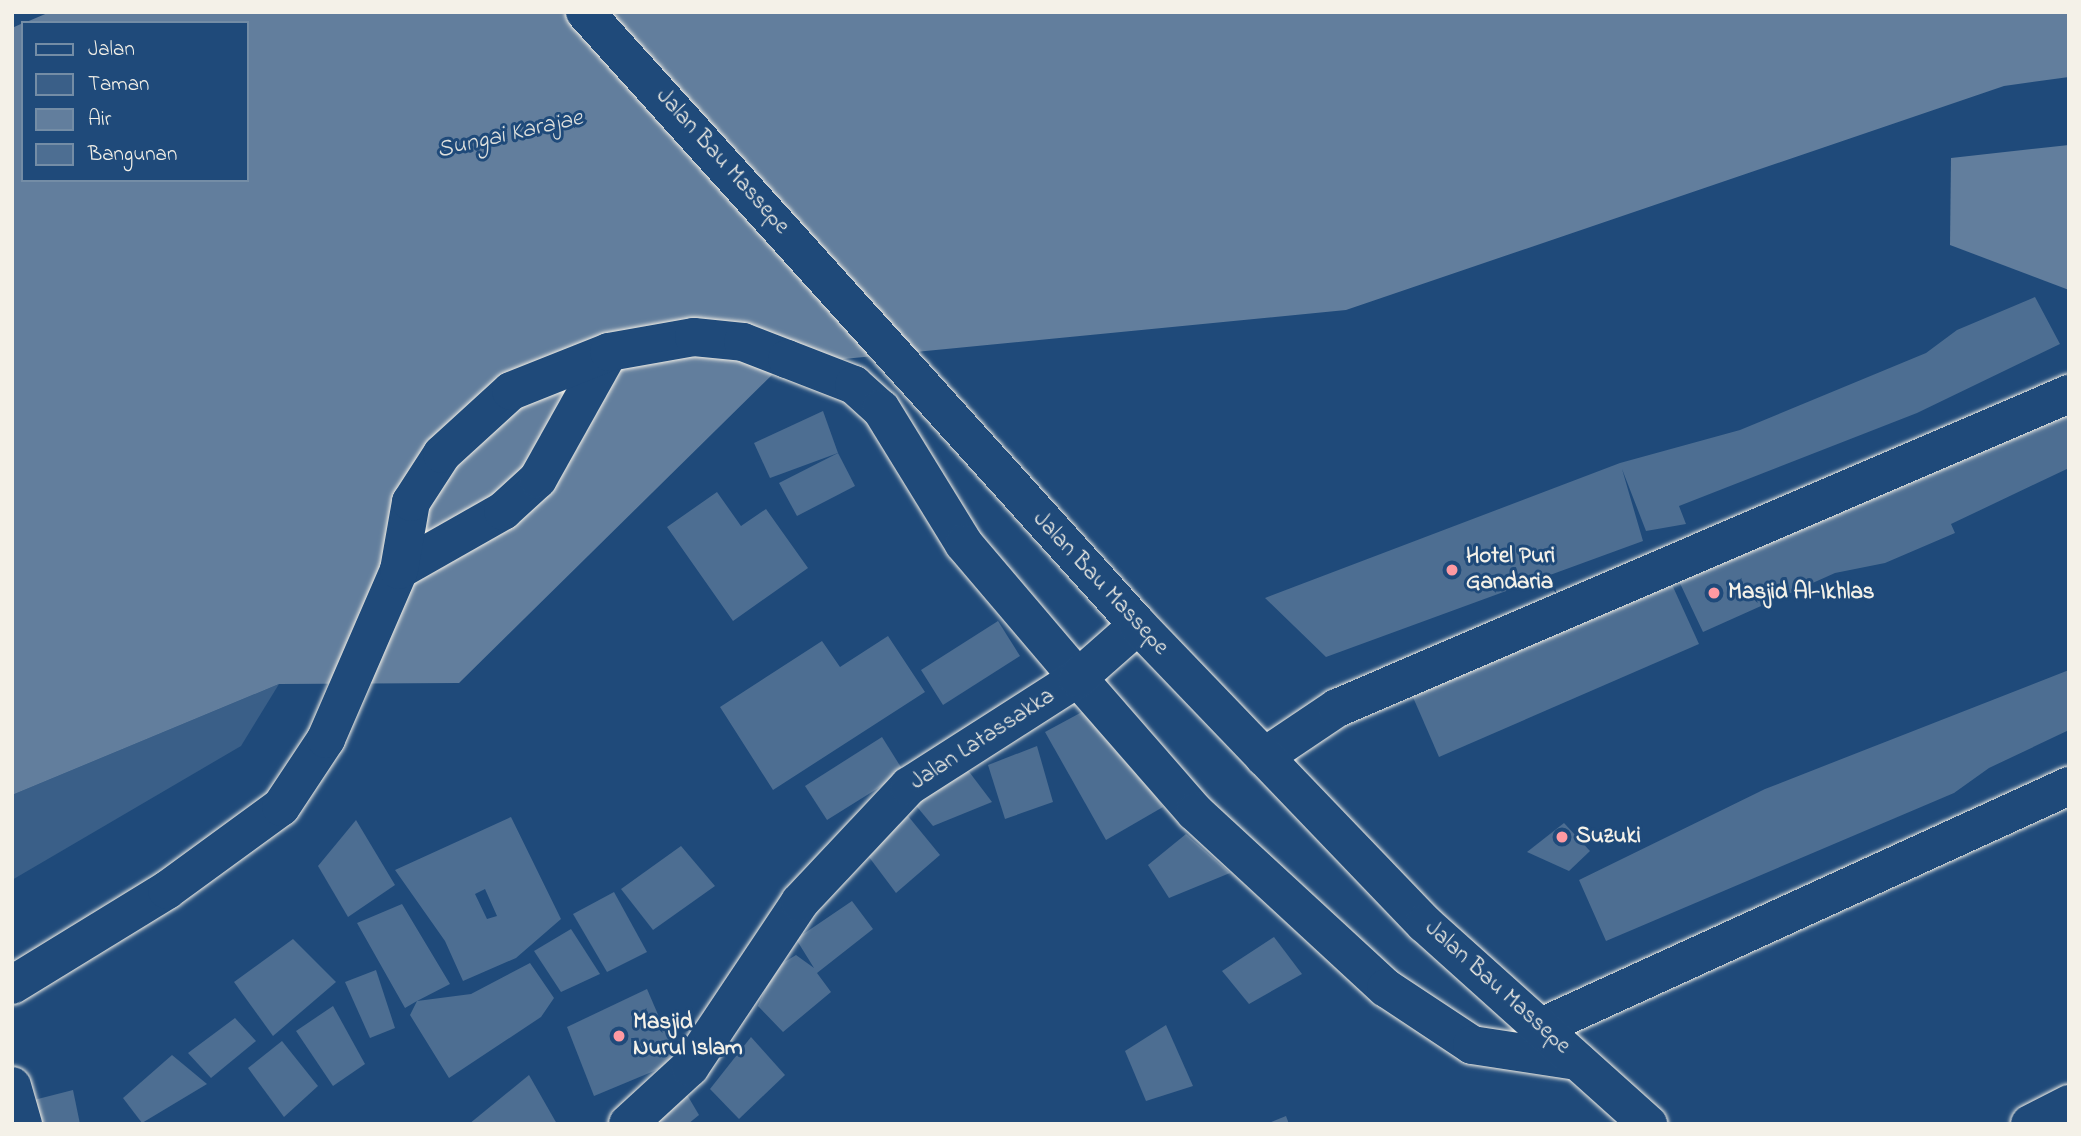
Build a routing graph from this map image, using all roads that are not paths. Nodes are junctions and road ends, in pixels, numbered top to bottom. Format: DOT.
graph roads {
  1 [pos="585,12"];
  2 [pos="609,352"];
  3 [pos="2069,394"];
  4 [pos="399,570"];
  5 [pos="1138,625"];
  6 [pos="1077,678"];
  7 [pos="1264,757"];
  8 [pos="2069,786"];
  9 [pos="12,985"];
  10 [pos="1539,1028"];
  11 [pos="1577,1061"];
  12 [pos="12,1086"];
  13 [pos="2069,1104"];
  14 [pos="23,1124"];
  15 [pos="628,1124"];
  16 [pos="1648,1124"];
  17 [pos="2030,1124"];
  1 -- 5 [label="main road, Jalan Bau Massepe"];
  2 -- 4 [label="main road"];
  2 -- 4 [label="main road"];
  2 -- 6 [label="main road"];
  3 -- 7 [label="main road"];
  4 -- 9 [label="main road"];
  5 -- 6 [label="main road, Jalan Latassakka"];
  5 -- 7 [label="main road, Jalan Bau Massepe"];
  6 -- 11 [label="main road"];
  6 -- 15 [label="main road, Jalan Latassakka"];
  7 -- 10 [label="main road, Jalan Bau Massepe"];
  8 -- 10 [label="main road"];
  10 -- 11 [label="main road, Jalan Bau Massepe"];
  11 -- 16 [label="main road, Jalan Bau Massepe"];
  12 -- 14 [label="main road"];
  13 -- 17 [label="main road"];
}
